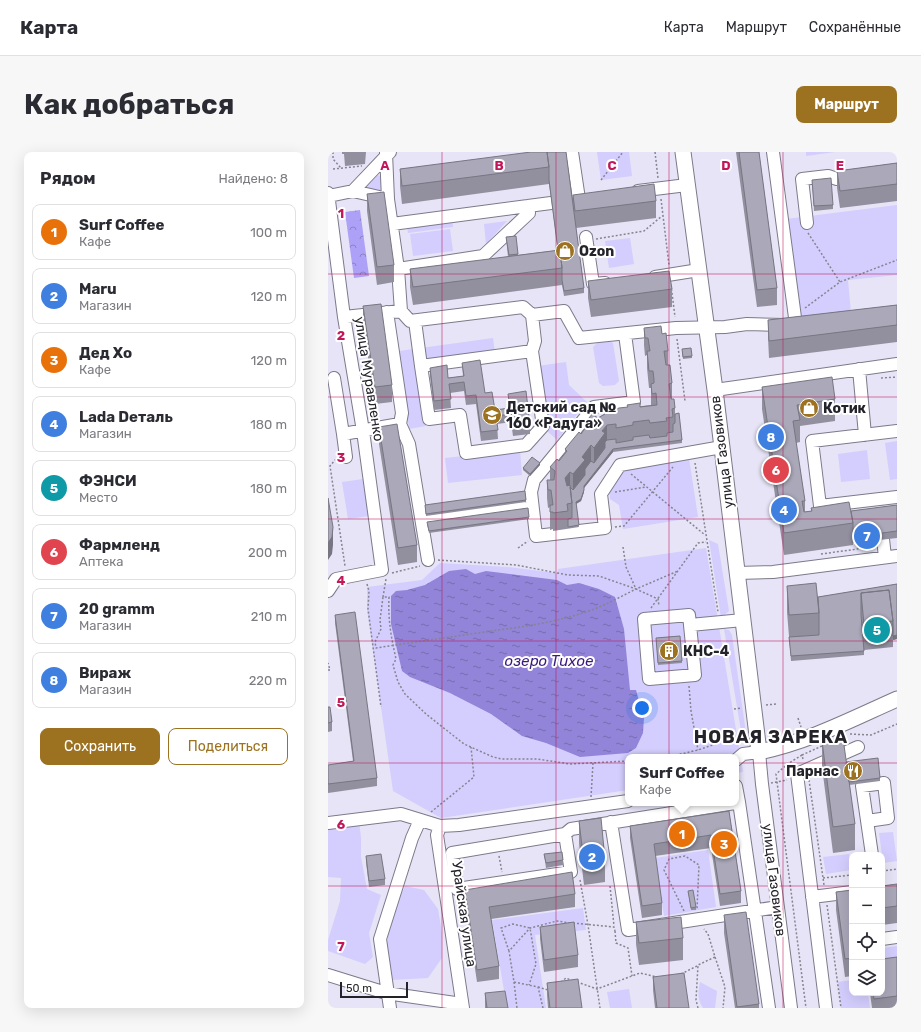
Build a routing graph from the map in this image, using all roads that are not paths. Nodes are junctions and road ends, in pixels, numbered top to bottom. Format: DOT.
graph roads {
  1 [pos="572,152"];
  2 [pos="683,152"];
  3 [pos="773,152"];
  4 [pos="387,154"];
  5 [pos="867,175"];
  6 [pos="687,185"];
  7 [pos="353,191"];
  8 [pos="625,193"];
  9 [pos="328,195"];
  10 [pos="594,197"];
  11 [pos="388,199"];
  12 [pos="552,203"];
  13 [pos="528,206"];
  14 [pos="807,223"];
  15 [pos="392,224"];
  16 [pos="586,238"];
  17 [pos="398,269"];
  18 [pos="699,270"];
  19 [pos="647,278"];
  20 [pos="616,282"];
  21 [pos="402,311"];
  22 [pos="387,312"];
  23 [pos="532,315"];
  24 [pos="344,317"];
  25 [pos="415,321"];
  26 [pos="706,328"];
  27 [pos="625,334"];
  28 [pos="532,352"];
  29 [pos="897,364"];
  30 [pos="421,366"];
  31 [pos="858,369"];
  32 [pos="353,375"];
  33 [pos="331,378"];
  34 [pos="714,390"];
  35 [pos="400,424"];
  36 [pos="363,431"];
  37 [pos="897,431"];
  38 [pos="343,434"];
  39 [pos="865,435"];
  40 [pos="722,447"];
  41 [pos="346,457"];
  42 [pos="897,496"];
  43 [pos="879,499"];
  44 [pos="522,507"];
  45 [pos="881,514"];
  46 [pos="422,521"];
  47 [pos="887,550"];
  48 [pos="428,562"];
  49 [pos="737,573"];
  50 [pos="328,591"];
  51 [pos="743,620"];
  52 [pos="690,624"];
  53 [pos="897,699"];
  54 [pos="858,747"];
  55 [pos="759,752"];
  56 [pos="739,757"];
  57 [pos="625,801"];
  58 [pos="717,806"];
  59 [pos="738,806"];
  60 [pos="420,820"];
  61 [pos="867,821"];
  62 [pos="611,822"];
  63 [pos="328,823"];
  64 [pos="440,826"];
  65 [pos="565,834"];
  66 [pos="872,852"];
  67 [pos="849,892"];
  68 [pos="812,897"];
  69 [pos="778,907"];
  70 [pos="755,910"];
  71 [pos="897,937"];
  72 [pos="885,939"];
  73 [pos="328,975"];
  74 [pos="386,993"];
  75 [pos="462,1006"];
  76 [pos="390,1008"];
  77 [pos="769,1008"];
  78 [pos="791,1008"];
  79 [pos="826,1008"];
  1 -- 10 [label="street"];
  2 -- 6 [label="main road, улица Газовиков"];
  3 -- 26 [label="street"];
  4 -- 7 [label="street"];
  4 -- 11 [label="street"];
  5 -- 14 [label="street"];
  6 -- 8 [label="street"];
  6 -- 18 [label="main road, улица Газовиков"];
  7 -- 9 [label="street"];
  7 -- 11 [label="street"];
  9 -- 24 [label="street, улица Муравленко"];
  11 -- 15 [label="street"];
  12 -- 13 [label="street"];
  13 -- 15 [label="street"];
  13 -- 17 [label="street"];
  15 -- 17 [label="street"];
  16 -- 20 [label="street"];
  17 -- 21 [label="street"];
  18 -- 19 [label="street"];
  18 -- 26 [label="main road, улица Газовиков"];
  21 -- 22 [label="street"];
  21 -- 25 [label="street"];
  22 -- 24 [label="street"];
  22 -- 35 [label="street"];
  23 -- 25 [label="street"];
  23 -- 27 [label="street"];
  23 -- 28 [label="street"];
  24 -- 32 [label="street, улица Муравленко"];
  25 -- 30 [label="street"];
  26 -- 27 [label="street"];
  26 -- 34 [label="main road, улица Газовиков"];
  27 -- 40 [label="street"];
  28 -- 30 [label="street"];
  28 -- 30 [label="street"];
  29 -- 31 [label="street"];
  31 -- 34 [label="street"];
  31 -- 39 [label="street"];
  32 -- 33 [label="street"];
  32 -- 36 [label="street, улица Муравленко"];
  33 -- 38 [label="street"];
  34 -- 40 [label="main road, улица Газовиков"];
  35 -- 36 [label="street"];
  35 -- 46 [label="street"];
  36 -- 38 [label="street"];
  36 -- 50 [label="street, улица Муравленко"];
  37 -- 39 [label="street"];
  38 -- 41 [label="street"];
  39 -- 43 [label="street"];
  40 -- 49 [label="main road, улица Газовиков"];
  42 -- 43 [label="street"];
  43 -- 45 [label="street"];
  44 -- 46 [label="street"];
  46 -- 48 [label="street"];
  47 -- 49 [label="street"];
  49 -- 51 [label="main road, улица Газовиков"];
  51 -- 52 [label="street"];
  51 -- 55 [label="main road, улица Газовиков"];
  52 -- 52 [label="street"];
  53 -- 55 [label="main road"];
  54 -- 68 [label="street"];
  55 -- 56 [label="street"];
  55 -- 69 [label="street, улица Газовиков"];
  57 -- 64 [label="street"];
  58 -- 62 [label="street"];
  59 -- 70 [label="street"];
  60 -- 63 [label="street"];
  60 -- 64 [label="street"];
  60 -- 74 [label="street"];
  61 -- 66 [label="street"];
  62 -- 65 [label="street"];
  62 -- 70 [label="street"];
  64 -- 75 [label="street, Урайская улица"];
  65 -- 65 [label="street"];
  67 -- 68 [label="street"];
  68 -- 79 [label="street"];
  69 -- 70 [label="street"];
  69 -- 78 [label="street, улица Газовиков"];
  70 -- 77 [label="street"];
  71 -- 72 [label="street"];
  73 -- 74 [label="street"];
  74 -- 75 [label="street"];
  74 -- 76 [label="street"];
}
